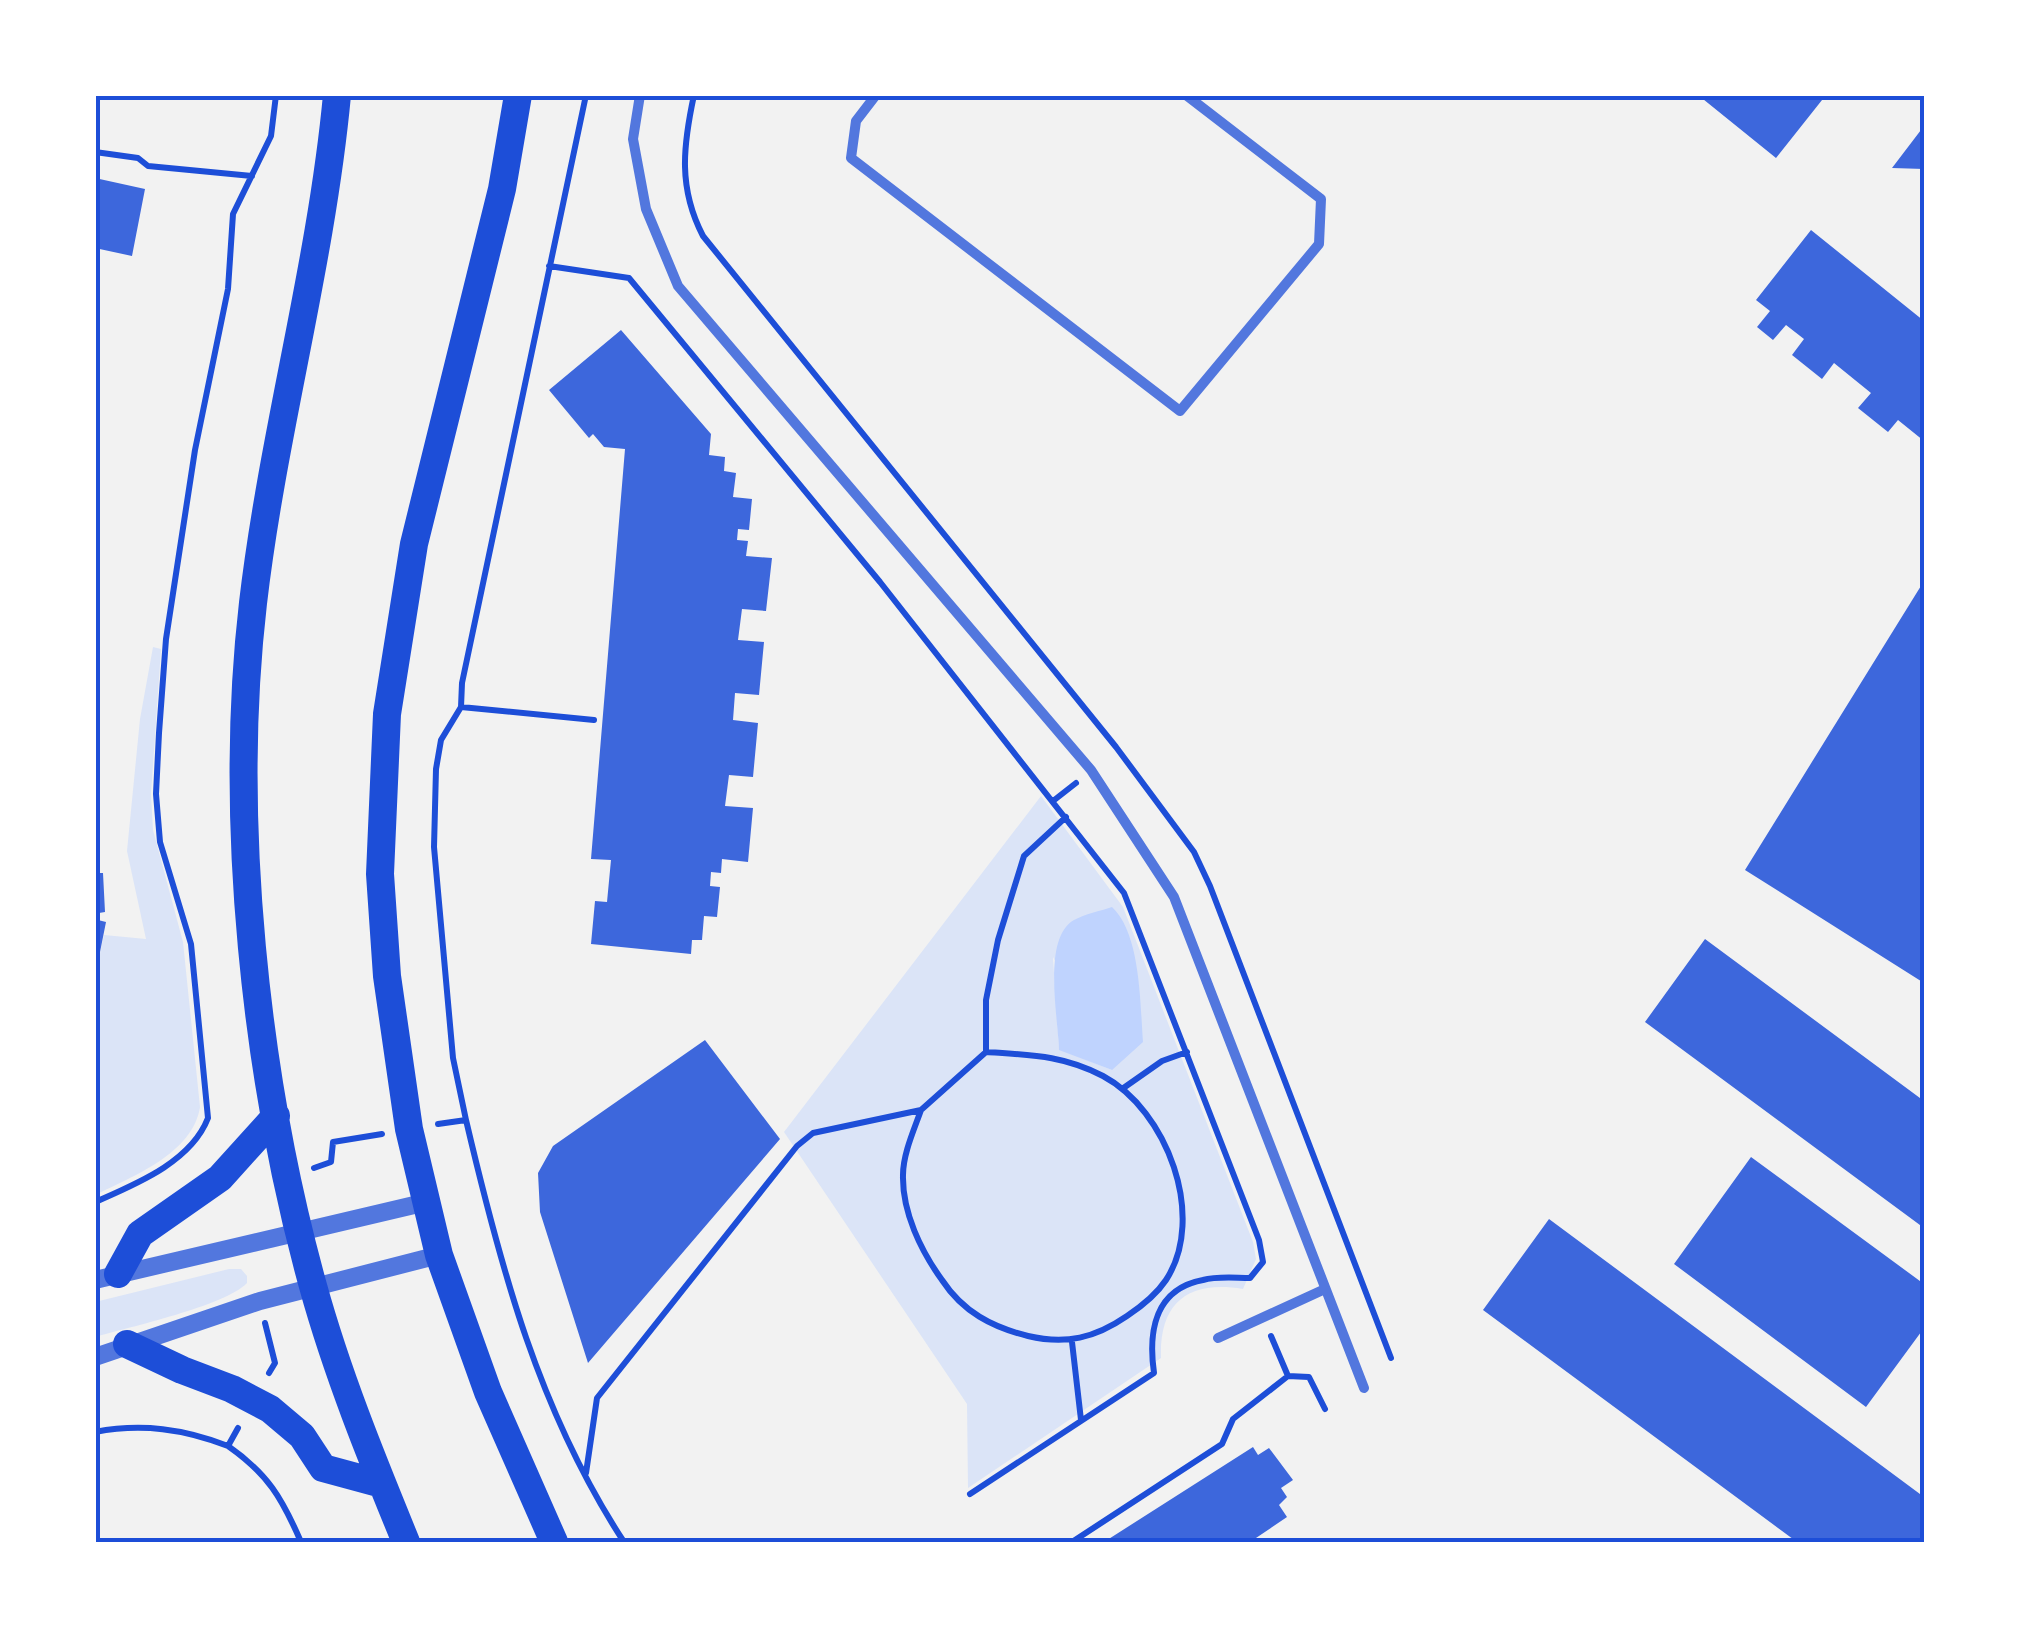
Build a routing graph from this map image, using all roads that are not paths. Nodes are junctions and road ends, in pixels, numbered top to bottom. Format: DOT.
graph roads {
  1 [pos="337,95"];
  2 [pos="518,95"];
  3 [pos="640,95"];
  4 [pos="876,95"];
  5 [pos="1186,95"];
  6 [pos="276,1116"];
  7 [pos="426,1202"];
  8 [pos="300,1232"];
  9 [pos="439,1254"];
  10 [pos="106,1277"];
  11 [pos="314,1287"];
  12 [pos="1325,1289"];
  13 [pos="1218,1338"];
  14 [pos="127,1344"];
  15 [pos="95,1356"];
  16 [pos="1364,1388"];
  17 [pos="382,1484"];
  18 [pos="406,1542"];
  19 [pos="554,1542"];
  1 -- 6 [label="highway"];
  2 -- 7 [label="highway"];
  3 -- 12 [label="street"];
  4 -- 5 [label="street"];
  6 -- 8 [label="highway"];
  6 -- 10 [label="highway"];
  7 -- 8 [label="street"];
  7 -- 9 [label="highway"];
  8 -- 10 [label="street"];
  8 -- 11 [label="highway"];
  9 -- 11 [label="street"];
  9 -- 19 [label="highway"];
  11 -- 14 [label="street"];
  11 -- 17 [label="highway"];
  12 -- 13 [label="street"];
  12 -- 16 [label="street"];
  14 -- 15 [label="street"];
  14 -- 17 [label="highway"];
  17 -- 18 [label="highway"];
}
